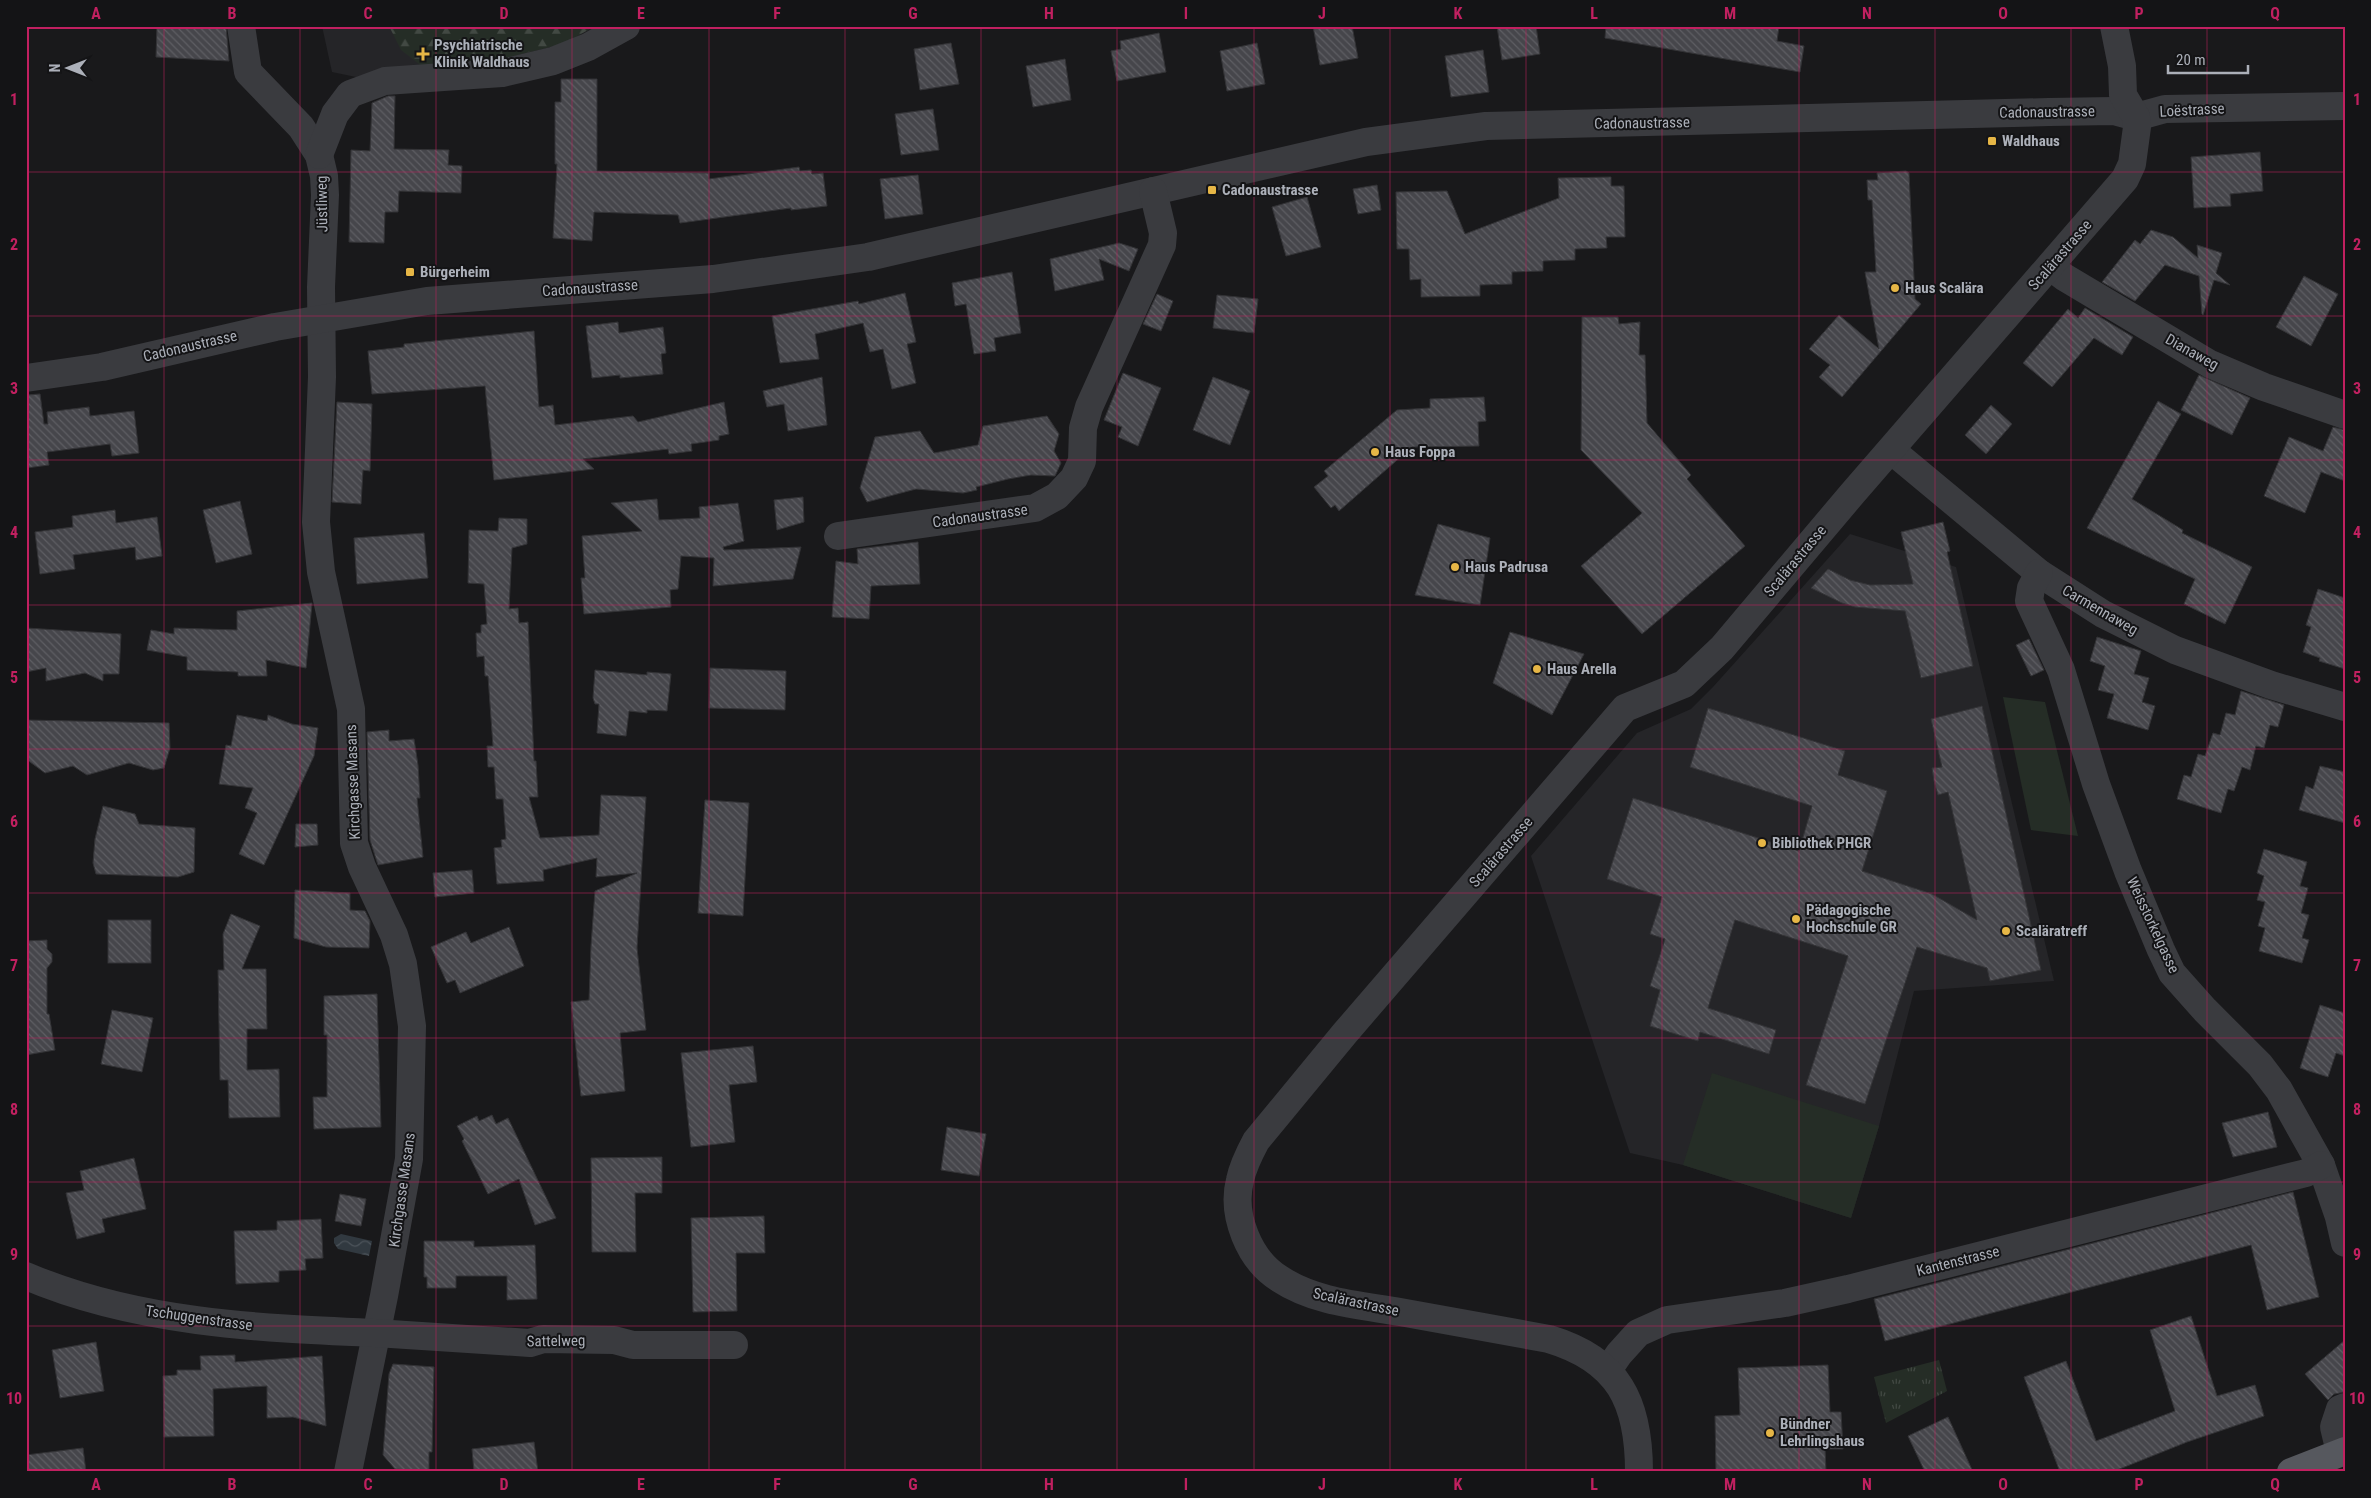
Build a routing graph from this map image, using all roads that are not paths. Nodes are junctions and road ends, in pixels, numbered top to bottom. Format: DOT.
graph roads {
  1 [pos="240,26"];
  2 [pos="626,26"];
  3 [pos="2114,26"];
  4 [pos="2345,106"];
  5 [pos="2136,117"];
  6 [pos="319,155"];
  7 [pos="1153,190"];
  8 [pos="2051,267"];
  9 [pos="322,319"];
  10 [pos="26,378"];
  11 [pos="2345,415"];
  12 [pos="1891,450"];
  13 [pos="838,536"];
  14 [pos="2039,573"];
  15 [pos="2345,707"];
  16 [pos="2321,1165"];
  17 [pos="2345,1242"];
  18 [pos="26,1276"];
  19 [pos="377,1333"];
  20 [pos="734,1345"];
  21 [pos="1608,1370"];
  22 [pos="2345,1408"];
  23 [pos="2342,1452"];
  24 [pos="348,1472"];
  25 [pos="1639,1472"];
  26 [pos="2291,1472"];
  1 -- 6 [label="street, Jüstliweg"];
  2 -- 6 [label="street"];
  3 -- 5 [label="street"];
  4 -- 5 [label="street, Loëstrasse"];
  5 -- 7 [label="street, Cadonaustrasse"];
  5 -- 8 [label="street, Scalärastrasse"];
  6 -- 9 [label="street, Jüstliweg"];
  7 -- 9 [label="street, Cadonaustrasse"];
  7 -- 13 [label="street, Cadonaustrasse"];
  8 -- 11 [label="street, Dianaweg"];
  8 -- 12 [label="street, Scalärastrasse"];
  9 -- 10 [label="street, Cadonaustrasse"];
  9 -- 19 [label="street, Kirchgasse Masans"];
  12 -- 14 [label="street, Carmennaweg"];
  12 -- 21 [label="street, Scalärastrasse"];
  14 -- 15 [label="street, Carmennaweg"];
  14 -- 16 [label="street, Weisstorkelgasse"];
  16 -- 17 [label="street, Weisstorkelgasse"];
  16 -- 21 [label="street, Kantenstrasse"];
  18 -- 19 [label="street, Tschuggenstrasse"];
  19 -- 20 [label="street, Sattelweg"];
  19 -- 24 [label="street, Kirchgasse Masans"];
  21 -- 25 [label="street, Scalärastrasse"];
  22 -- 23 [label="street"];
  23 -- 26 [label="main road"];
}
